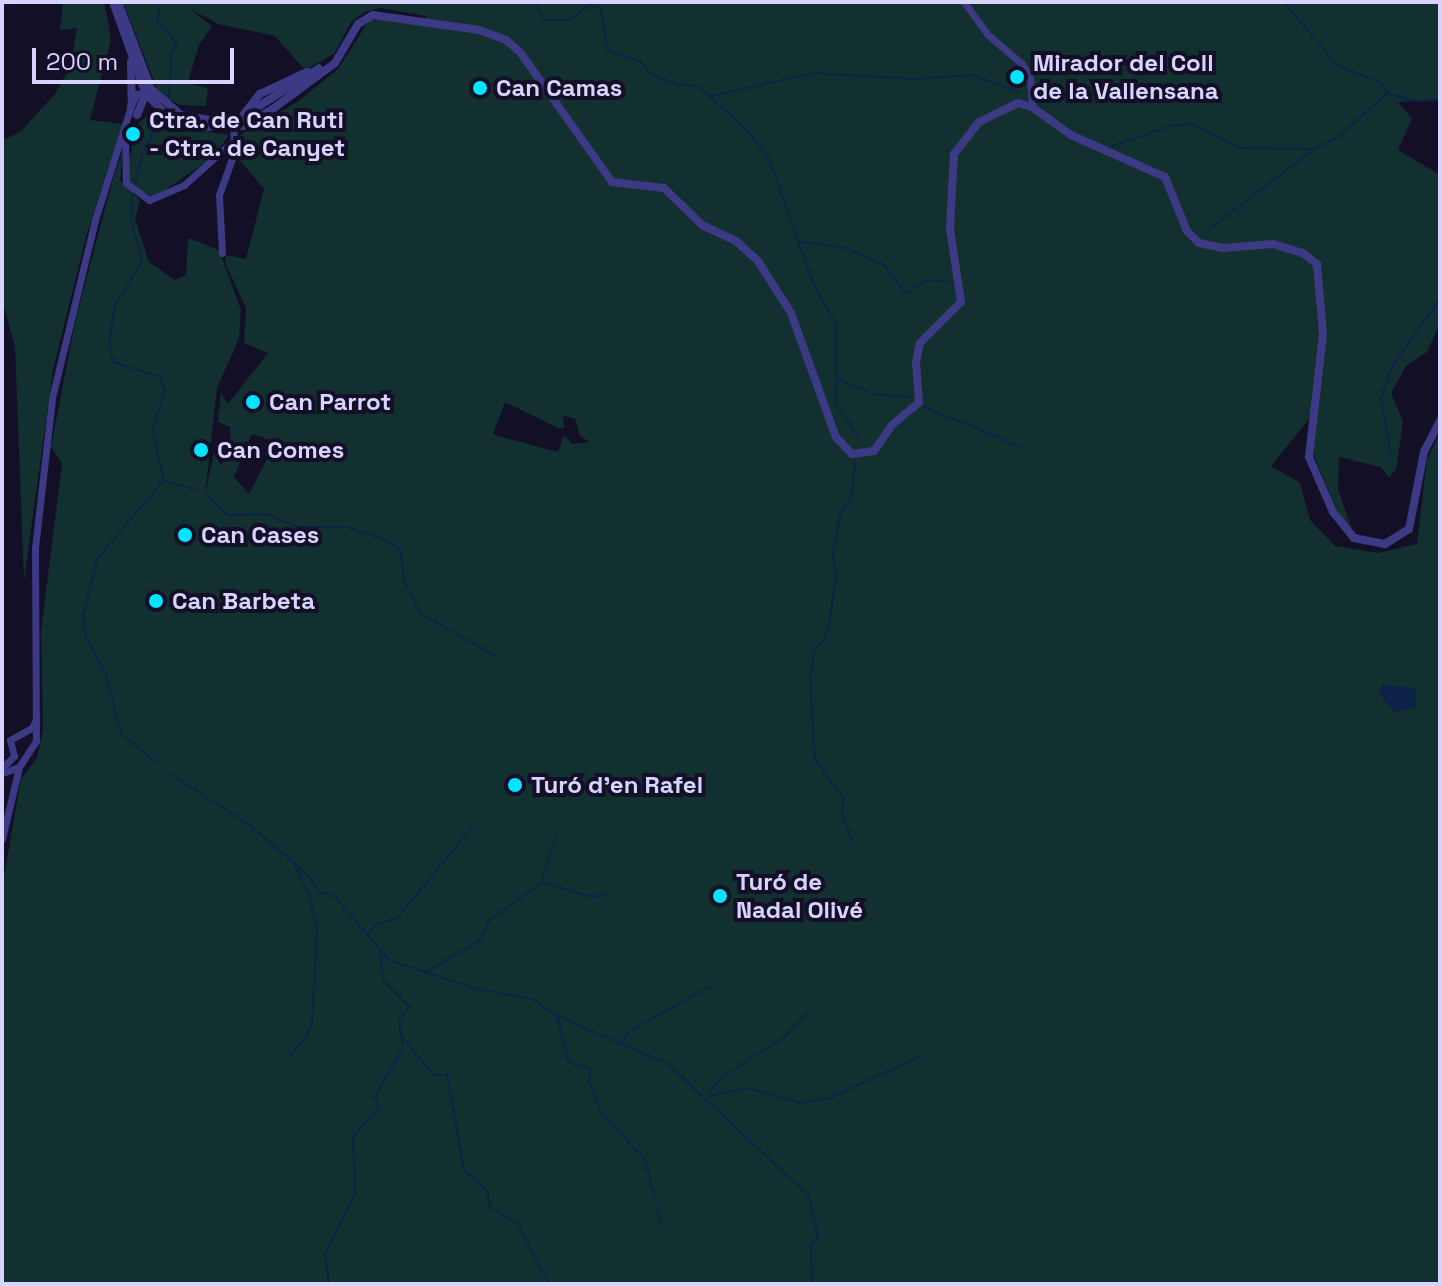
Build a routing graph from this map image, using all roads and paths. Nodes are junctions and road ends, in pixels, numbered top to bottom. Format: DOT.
graph roads {
  1 [pos="115,2"];
  2 [pos="964,2"];
  3 [pos="342,50"];
  4 [pos="133,53"];
  5 [pos="322,66"];
  6 [pos="300,89"];
  7 [pos="146,94"];
  8 [pos="260,94"];
  9 [pos="157,102"];
  10 [pos="267,103"];
  11 [pos="131,106"];
  12 [pos="1032,107"];
  13 [pos="137,115"];
  14 [pos="181,118"];
  15 [pos="240,118"];
  16 [pos="233,129"];
  17 [pos="125,135"];
  18 [pos="233,141"];
  19 [pos="222,253"];
  20 [pos="1440,421"];
  21 [pos="36,717"];
  22 [pos="19,734"];
  23 [pos="29,752"];
  24 [pos="9,756"];
  25 [pos="2,771"];
  26 [pos="15,774"];
  27 [pos="2,839"];
  1 -- 4 [label="street"];
  2 -- 12 [label="street"];
  3 -- 5 [label="street"];
  3 -- 6 [label="street"];
  3 -- 12 [label="street"];
  4 -- 7 [label="street"];
  4 -- 9 [label="street"];
  4 -- 11 [label="street"];
  5 -- 8 [label="street"];
  5 -- 10 [label="street"];
  6 -- 10 [label="street"];
  6 -- 16 [label="street"];
  7 -- 9 [label="street"];
  7 -- 11 [label="street"];
  7 -- 13 [label="street"];
  8 -- 10 [label="street"];
  8 -- 15 [label="street"];
  9 -- 13 [label="street"];
  9 -- 14 [label="street"];
  10 -- 15 [label="street"];
  10 -- 16 [label="street"];
  11 -- 17 [label="street"];
  12 -- 20 [label="street"];
  13 -- 17 [label="street"];
  14 -- 15 [label="street"];
  14 -- 16 [label="street"];
  16 -- 18 [label="street"];
  17 -- 18 [label="street"];
  17 -- 21 [label="street"];
  18 -- 19 [label="street"];
  21 -- 22 [label="street"];
  21 -- 23 [label="street"];
  22 -- 23 [label="street"];
  22 -- 24 [label="street"];
  23 -- 24 [label="street"];
  23 -- 26 [label="street"];
  24 -- 25 [label="street"];
  24 -- 26 [label="street"];
  25 -- 26 [label="street"];
  26 -- 27 [label="street"];
}
